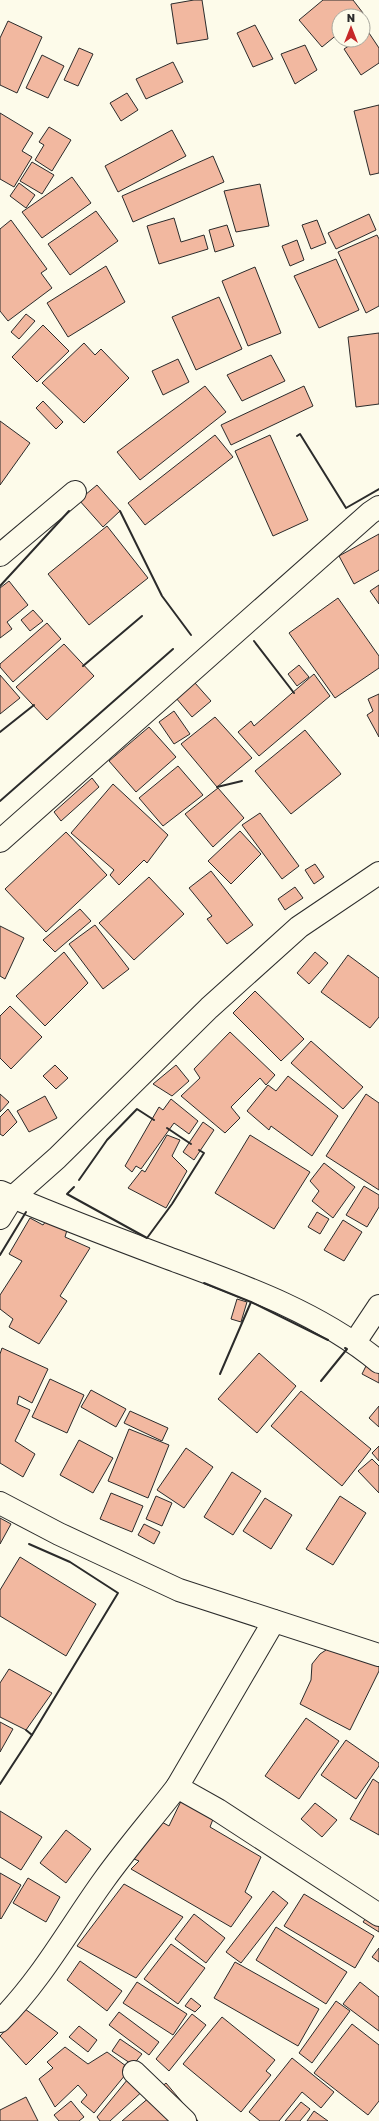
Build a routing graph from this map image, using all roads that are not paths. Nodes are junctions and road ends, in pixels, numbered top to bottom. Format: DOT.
graph roads {
  1 [pos="75,492"];
  2 [pos="379,507"];
  3 [pos="0,555"];
  4 [pos="0,840"];
  5 [pos="379,873"];
  6 [pos="6,1195"];
  7 [pos="0,1218"];
  8 [pos="379,1306"];
  9 [pos="355,1342"];
  10 [pos="379,1362"];
  11 [pos="0,1503"];
  12 [pos="274,1621"];
  13 [pos="379,1655"];
  14 [pos="177,1787"];
  15 [pos="379,1915"];
  16 [pos="0,2021"];
  17 [pos="134,2072"];
  18 [pos="185,2121"];
  1 -- 3 [label="street"];
  2 -- 4 [label="street"];
  5 -- 6 [label="street"];
  6 -- 7 [label="street"];
  6 -- 9 [label="street"];
  8 -- 9 [label="street"];
  9 -- 10 [label="street"];
  11 -- 12 [label="street"];
  12 -- 13 [label="street"];
  12 -- 14 [label="street"];
  14 -- 15 [label="street"];
  14 -- 16 [label="street"];
  17 -- 18 [label="street"];
}
